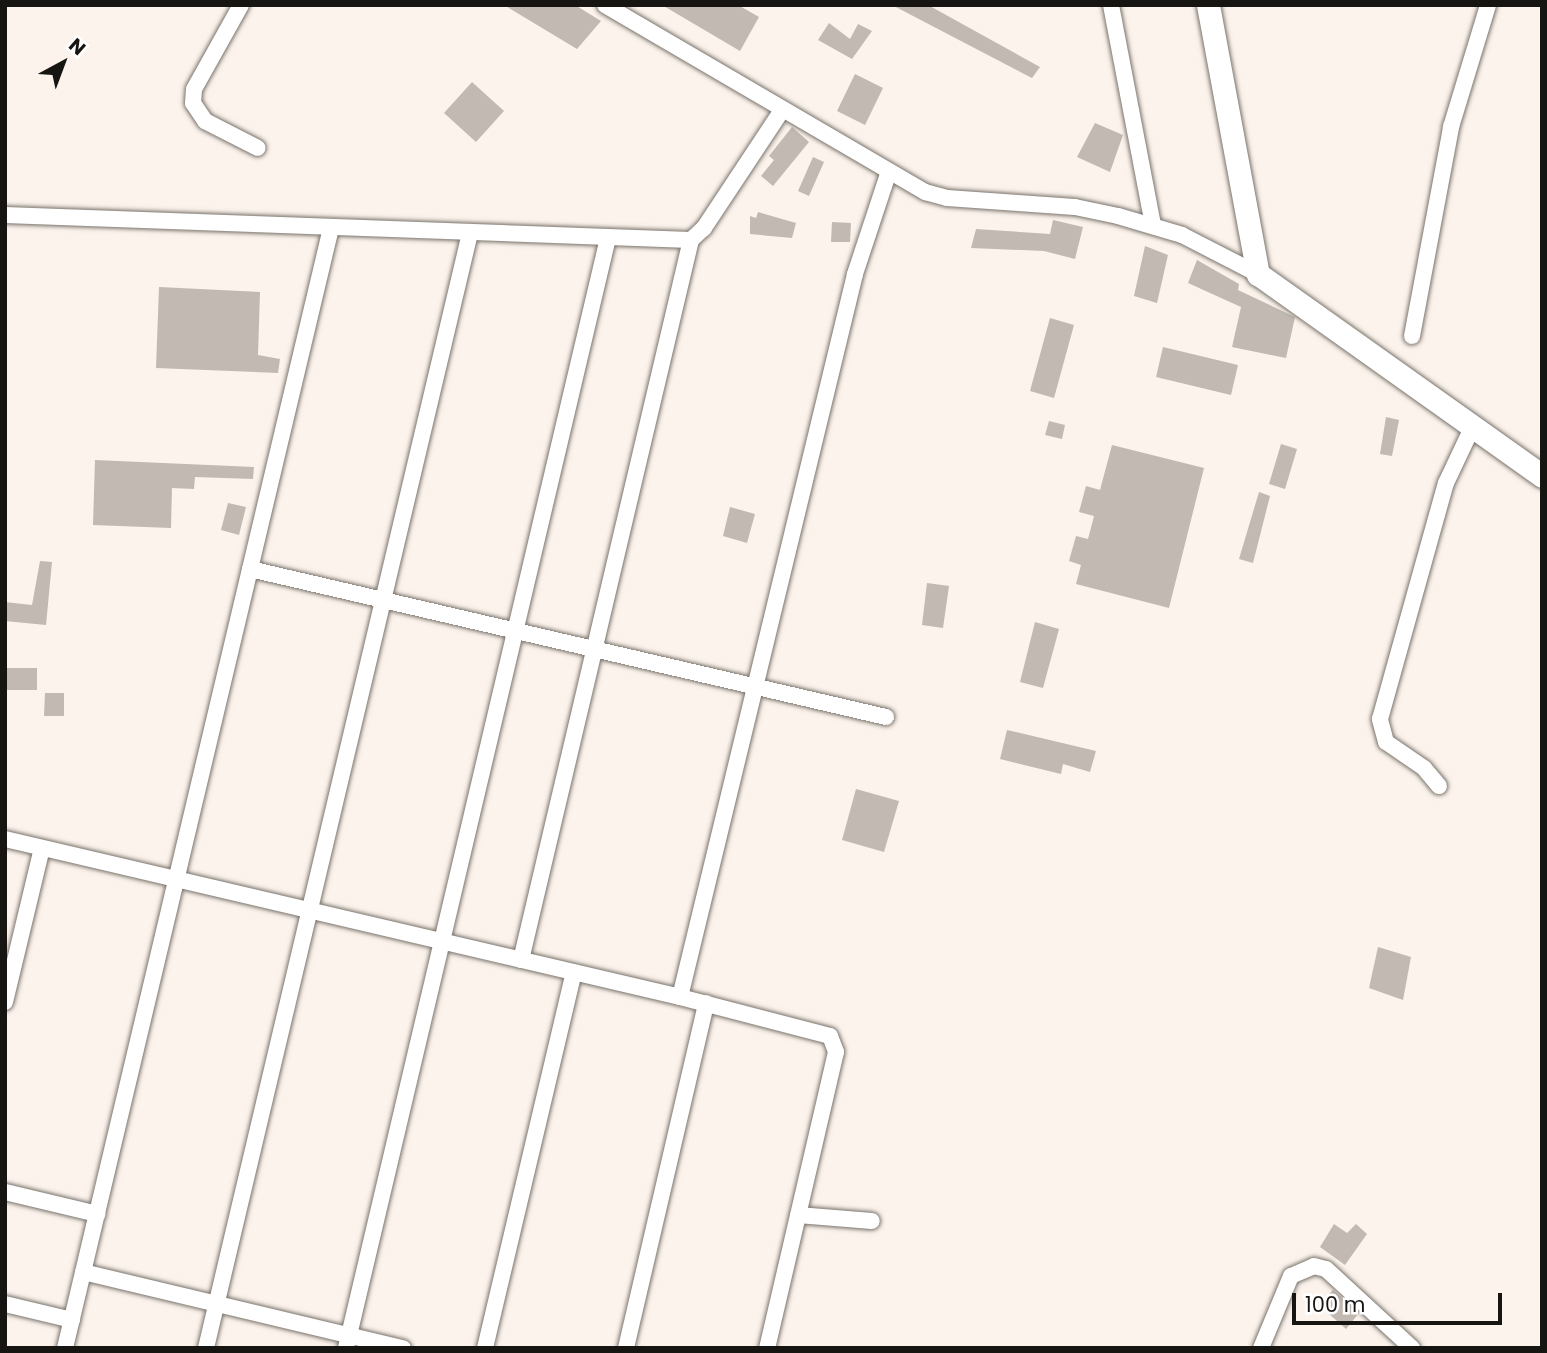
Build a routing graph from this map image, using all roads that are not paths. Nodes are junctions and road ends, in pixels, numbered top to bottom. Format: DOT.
graph roads {
  1 [pos="241,5"];
  2 [pos="605,5"];
  3 [pos="1111,5"];
  4 [pos="1208,5"];
  5 [pos="1488,5"];
  6 [pos="782,110"];
  7 [pos="258,148"];
  8 [pos="888,174"];
  9 [pos="5,215"];
  10 [pos="1153,226"];
  11 [pos="331,228"];
  12 [pos="470,233"];
  13 [pos="608,238"];
  14 [pos="691,240"];
  15 [pos="1258,274"];
  16 [pos="1412,336"];
  17 [pos="1472,426"];
  18 [pos="1542,476"];
  19 [pos="250,569"];
  20 [pos="382,600"];
  21 [pos="516,631"];
  22 [pos="596,650"];
  23 [pos="755,687"];
  24 [pos="886,717"];
  25 [pos="1439,786"];
  26 [pos="5,839"];
  27 [pos="42,848"];
  28 [pos="176,879"];
  29 [pos="309,910"];
  30 [pos="442,941"];
  31 [pos="521,960"];
  32 [pos="574,972"];
  33 [pos="680,997"];
  34 [pos="5,1002"];
  35 [pos="706,1003"];
  36 [pos="5,1192"];
  37 [pos="97,1214"];
  38 [pos="798,1215"];
  39 [pos="872,1221"];
  40 [pos="83,1272"];
  41 [pos="5,1304"];
  42 [pos="216,1304"];
  43 [pos="72,1320"];
  44 [pos="347,1341"];
  45 [pos="65,1348"];
  46 [pos="206,1348"];
  47 [pos="402,1348"];
  48 [pos="485,1348"];
  49 [pos="626,1348"];
  50 [pos="767,1348"];
  51 [pos="1261,1348"];
  52 [pos="1412,1348"];
  1 -- 7 [label="street"];
  2 -- 6 [label="street"];
  3 -- 10 [label="street"];
  4 -- 15 [label="street"];
  5 -- 16 [label="street"];
  6 -- 8 [label="street"];
  6 -- 14 [label="street"];
  8 -- 10 [label="street"];
  8 -- 23 [label="street"];
  9 -- 11 [label="street"];
  10 -- 15 [label="street"];
  11 -- 12 [label="street"];
  11 -- 19 [label="street"];
  12 -- 13 [label="street"];
  12 -- 20 [label="street"];
  13 -- 14 [label="street"];
  13 -- 21 [label="street"];
  14 -- 22 [label="street"];
  15 -- 17 [label="street"];
  17 -- 18 [label="street"];
  17 -- 25 [label="street"];
  19 -- 20 [label="street"];
  19 -- 28 [label="street"];
  20 -- 21 [label="street"];
  20 -- 29 [label="street"];
  21 -- 22 [label="street"];
  21 -- 30 [label="street"];
  22 -- 23 [label="street"];
  22 -- 31 [label="street"];
  23 -- 24 [label="street"];
  23 -- 33 [label="street"];
  26 -- 27 [label="street"];
  27 -- 28 [label="street"];
  27 -- 34 [label="street"];
  28 -- 29 [label="street"];
  28 -- 37 [label="street"];
  29 -- 30 [label="street"];
  29 -- 42 [label="street"];
  30 -- 31 [label="street"];
  30 -- 44 [label="street"];
  31 -- 32 [label="street"];
  32 -- 33 [label="street"];
  32 -- 48 [label="street"];
  33 -- 35 [label="street"];
  35 -- 38 [label="street"];
  35 -- 49 [label="street"];
  36 -- 37 [label="street"];
  37 -- 40 [label="street"];
  38 -- 39 [label="street"];
  38 -- 50 [label="street"];
  40 -- 42 [label="street"];
  40 -- 43 [label="street"];
  41 -- 43 [label="street"];
  42 -- 44 [label="street"];
  42 -- 46 [label="street"];
  43 -- 45 [label="street"];
  44 -- 47 [label="street"];
  51 -- 52 [label="street"];
}
